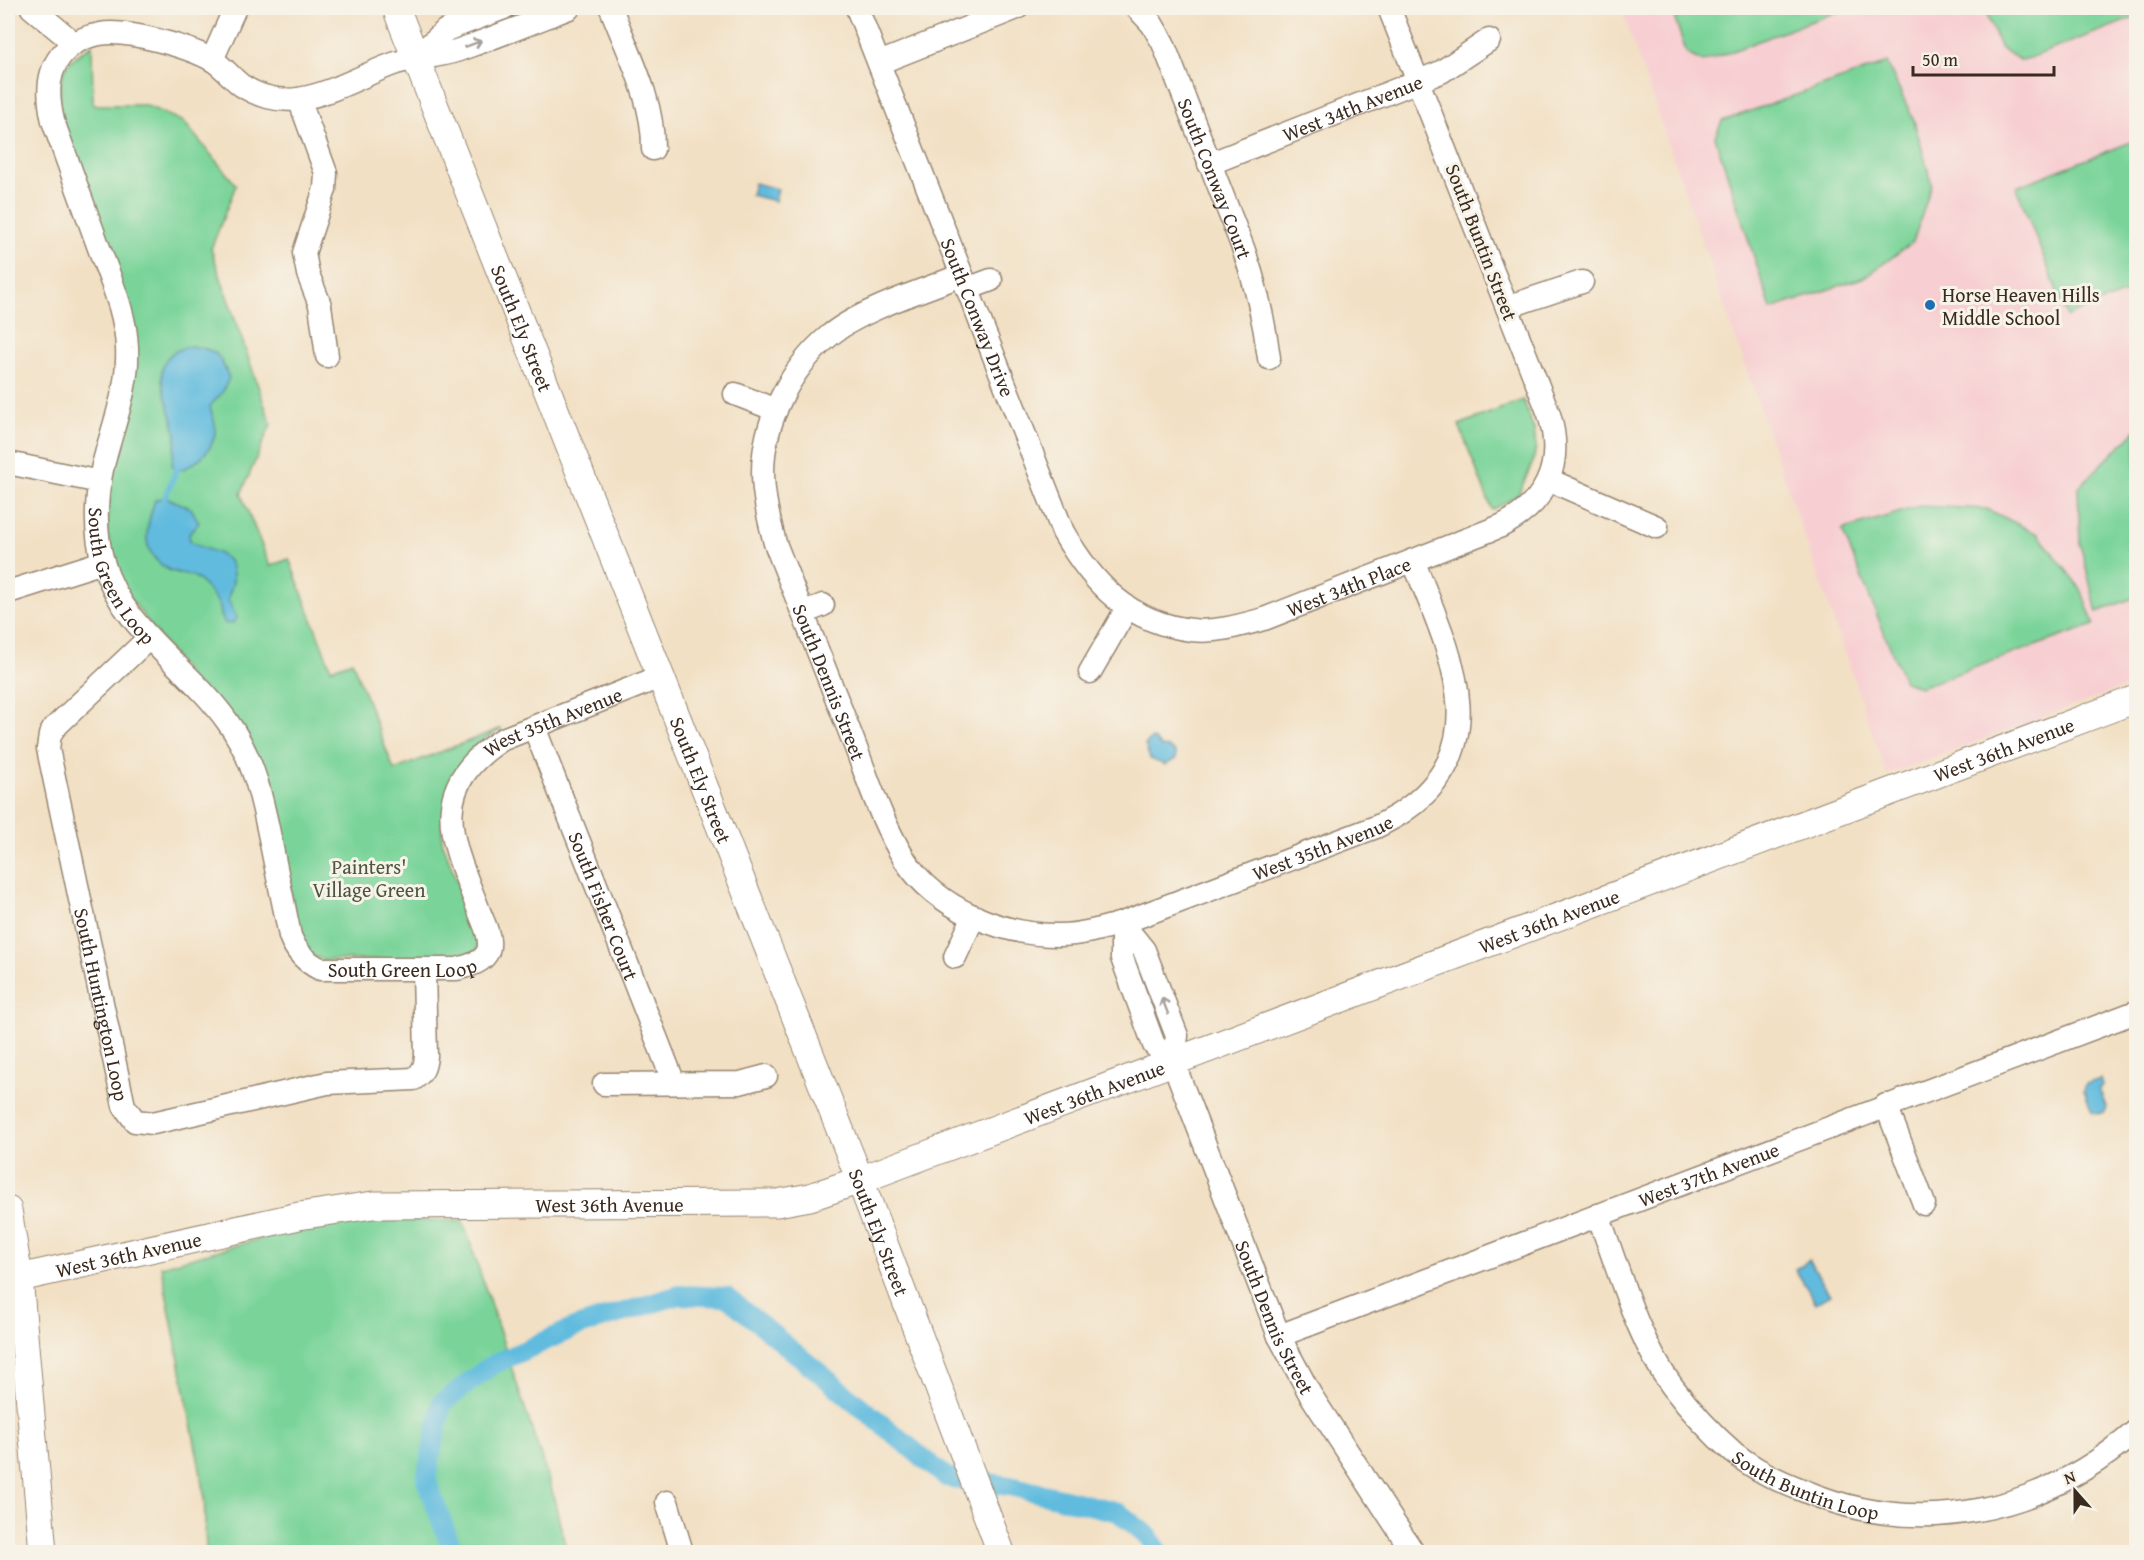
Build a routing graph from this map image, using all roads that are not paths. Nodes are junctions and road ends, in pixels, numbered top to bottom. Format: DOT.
graph roads {
  1 [pos="32,8"];
  2 [pos="235,8"];
  3 [pos="396,8"];
  4 [pos="504,8"];
  5 [pos="569,8"];
  6 [pos="611,8"];
  7 [pos="857,8"];
  8 [pos="1017,8"];
  9 [pos="1137,8"];
  10 [pos="1389,8"];
  11 [pos="1489,40"];
  12 [pos="74,43"];
  13 [pos="416,57"];
  14 [pos="212,60"];
  15 [pos="879,63"];
  16 [pos="1419,82"];
  17 [pos="299,99"];
  18 [pos="653,149"];
  19 [pos="1209,164"];
  20 [pos="991,280"];
  21 [pos="965,282"];
  22 [pos="1582,282"];
  23 [pos="1507,307"];
  24 [pos="327,356"];
  25 [pos="1269,358"];
  26 [pos="735,394"];
  27 [pos="776,410"];
  28 [pos="8,464"];
  29 [pos="1549,480"];
  30 [pos="99,482"];
  31 [pos="1657,527"];
  32 [pos="1413,560"];
  33 [pos="103,562"];
  34 [pos="8,592"];
  35 [pos="1127,608"];
  36 [pos="149,638"];
  37 [pos="1090,672"];
  38 [pos="660,677"];
  39 [pos="2136,699"];
  40 [pos="534,728"];
  41 [pos="459,784"];
  42 [pos="974,916"];
  43 [pos="1122,923"];
  44 [pos="955,957"];
  45 [pos="424,970"];
  46 [pos="2136,1011"];
  47 [pos="1173,1062"];
  48 [pos="766,1076"];
  49 [pos="674,1083"];
  50 [pos="604,1084"];
  51 [pos="1886,1105"];
  52 [pos="860,1180"];
  53 [pos="1924,1204"];
  54 [pos="8,1210"];
  55 [pos="1598,1215"];
  56 [pos="13,1280"];
  57 [pos="1279,1336"];
  58 [pos="2136,1431"];
  59 [pos="667,1502"];
  60 [pos="43,1552"];
  61 [pos="682,1552"];
  62 [pos="1001,1552"];
  63 [pos="1413,1552"];
  1 -- 12 [label="street"];
  2 -- 14 [label="street"];
  3 -- 13 [label="street, South Ely Street"];
  4 -- 13 [label="street"];
  13 -- 5 [label="street, one-way"];
  6 -- 18 [label="street"];
  7 -- 15 [label="street, South Conway Drive"];
  8 -- 15 [label="street"];
  9 -- 19 [label="street, South Conway Court"];
  10 -- 16 [label="street, South Buntin Street"];
  11 -- 16 [label="street, West 34th Avenue"];
  12 -- 14 [label="street, South Green Loop"];
  12 -- 30 [label="street, South Green Loop"];
  13 -- 17 [label="street, South Green Loop"];
  13 -- 38 [label="street, South Ely Street"];
  14 -- 17 [label="street, South Green Loop"];
  15 -- 21 [label="street, South Conway Drive"];
  16 -- 19 [label="street, West 34th Avenue"];
  16 -- 23 [label="street, South Buntin Street"];
  17 -- 24 [label="street"];
  19 -- 25 [label="street, South Conway Court"];
  20 -- 21 [label="street"];
  21 -- 27 [label="street"];
  21 -- 35 [label="street, South Conway Drive"];
  22 -- 23 [label="street"];
  23 -- 29 [label="street, South Buntin Street"];
  26 -- 27 [label="street"];
  27 -- 42 [label="street, South Dennis Street"];
  28 -- 30 [label="street"];
  29 -- 31 [label="street"];
  29 -- 32 [label="street, West 34th Place"];
  30 -- 33 [label="street, South Green Loop"];
  32 -- 35 [label="street, West 34th Place"];
  32 -- 43 [label="street, West 35th Avenue"];
  33 -- 34 [label="street"];
  33 -- 36 [label="street, South Green Loop"];
  35 -- 37 [label="street"];
  36 -- 45 [label="street, South Green Loop"];
  36 -- 45 [label="street, South Huntington Loop"];
  38 -- 40 [label="street, West 35th Avenue"];
  38 -- 52 [label="street, South Ely Street"];
  39 -- 47 [label="street, West 36th Avenue"];
  40 -- 41 [label="street, West 35th Avenue"];
  40 -- 49 [label="street, South Fisher Court"];
  41 -- 45 [label="street, South Green Loop"];
  42 -- 43 [label="street, West 35th Avenue"];
  42 -- 44 [label="street"];
  43 -- 47 [label="street, South Dennis Street"];
  46 -- 51 [label="street, West 37th Avenue"];
  47 -- 52 [label="street, West 36th Avenue"];
  47 -- 57 [label="street, South Dennis Street"];
  48 -- 49 [label="street"];
  49 -- 50 [label="street"];
  51 -- 53 [label="street"];
  51 -- 55 [label="street, West 37th Avenue"];
  52 -- 56 [label="street, West 36th Avenue"];
  52 -- 62 [label="street, South Ely Street"];
  54 -- 56 [label="street"];
  55 -- 57 [label="street, West 37th Avenue"];
  55 -- 58 [label="street, South Buntin Loop"];
  56 -- 60 [label="street"];
  57 -- 63 [label="street, South Dennis Street"];
  59 -- 61 [label="street"];
}
